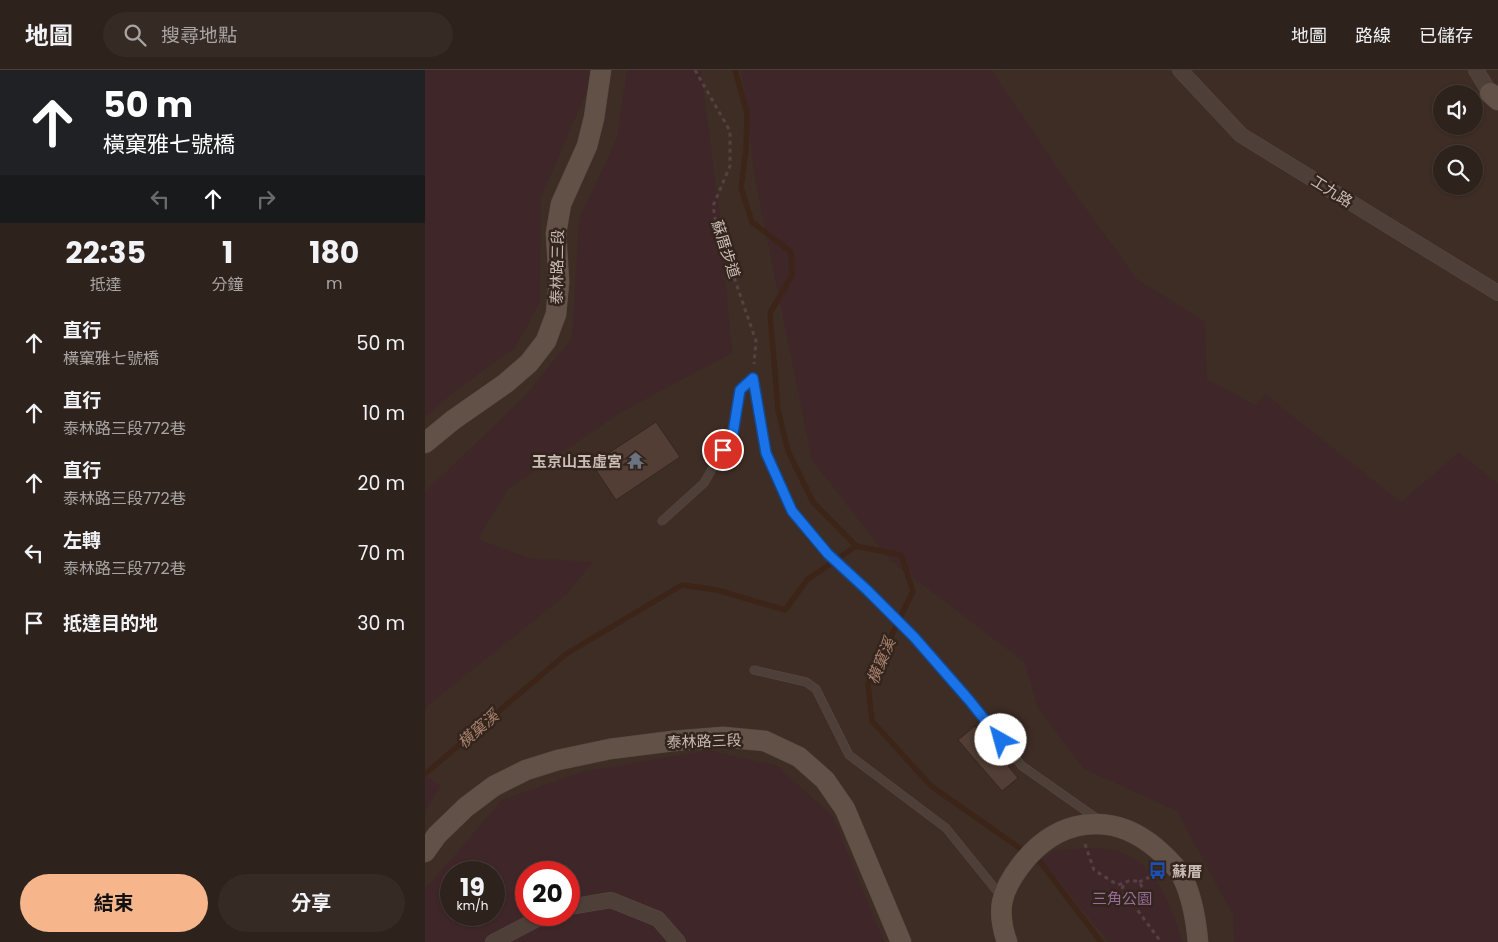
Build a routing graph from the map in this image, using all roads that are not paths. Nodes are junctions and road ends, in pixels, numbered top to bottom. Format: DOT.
graph roads {
  1 [pos="601,70"];
  2 [pos="1180,70"];
  3 [pos="1476,70"];
  4 [pos="1494,97"];
  5 [pos="1498,293"];
  6 [pos="425,443"];
  7 [pos="662,521"];
  8 [pos="754,670"];
  9 [pos="1105,824"];
  10 [pos="425,852"];
  11 [pos="1006,888"];
  12 [pos="580,905"];
  13 [pos="524,926"];
  14 [pos="493,942"];
  15 [pos="678,942"];
  16 [pos="901,942"];
  17 [pos="1007,942"];
  18 [pos="1198,942"];
  1 -- 6 [label="main road, 泰林路三段"];
  2 -- 5 [label="street, 工九路"];
  3 -- 4 [label="street"];
  7 -- 9 [label="lane"];
  8 -- 11 [label="lane"];
  9 -- 11 [label="main road"];
  9 -- 18 [label="main road"];
  10 -- 16 [label="main road, 泰林路三段"];
  11 -- 17 [label="main road"];
  12 -- 15 [label="street"];
  13 -- 14 [label="street"];
}
